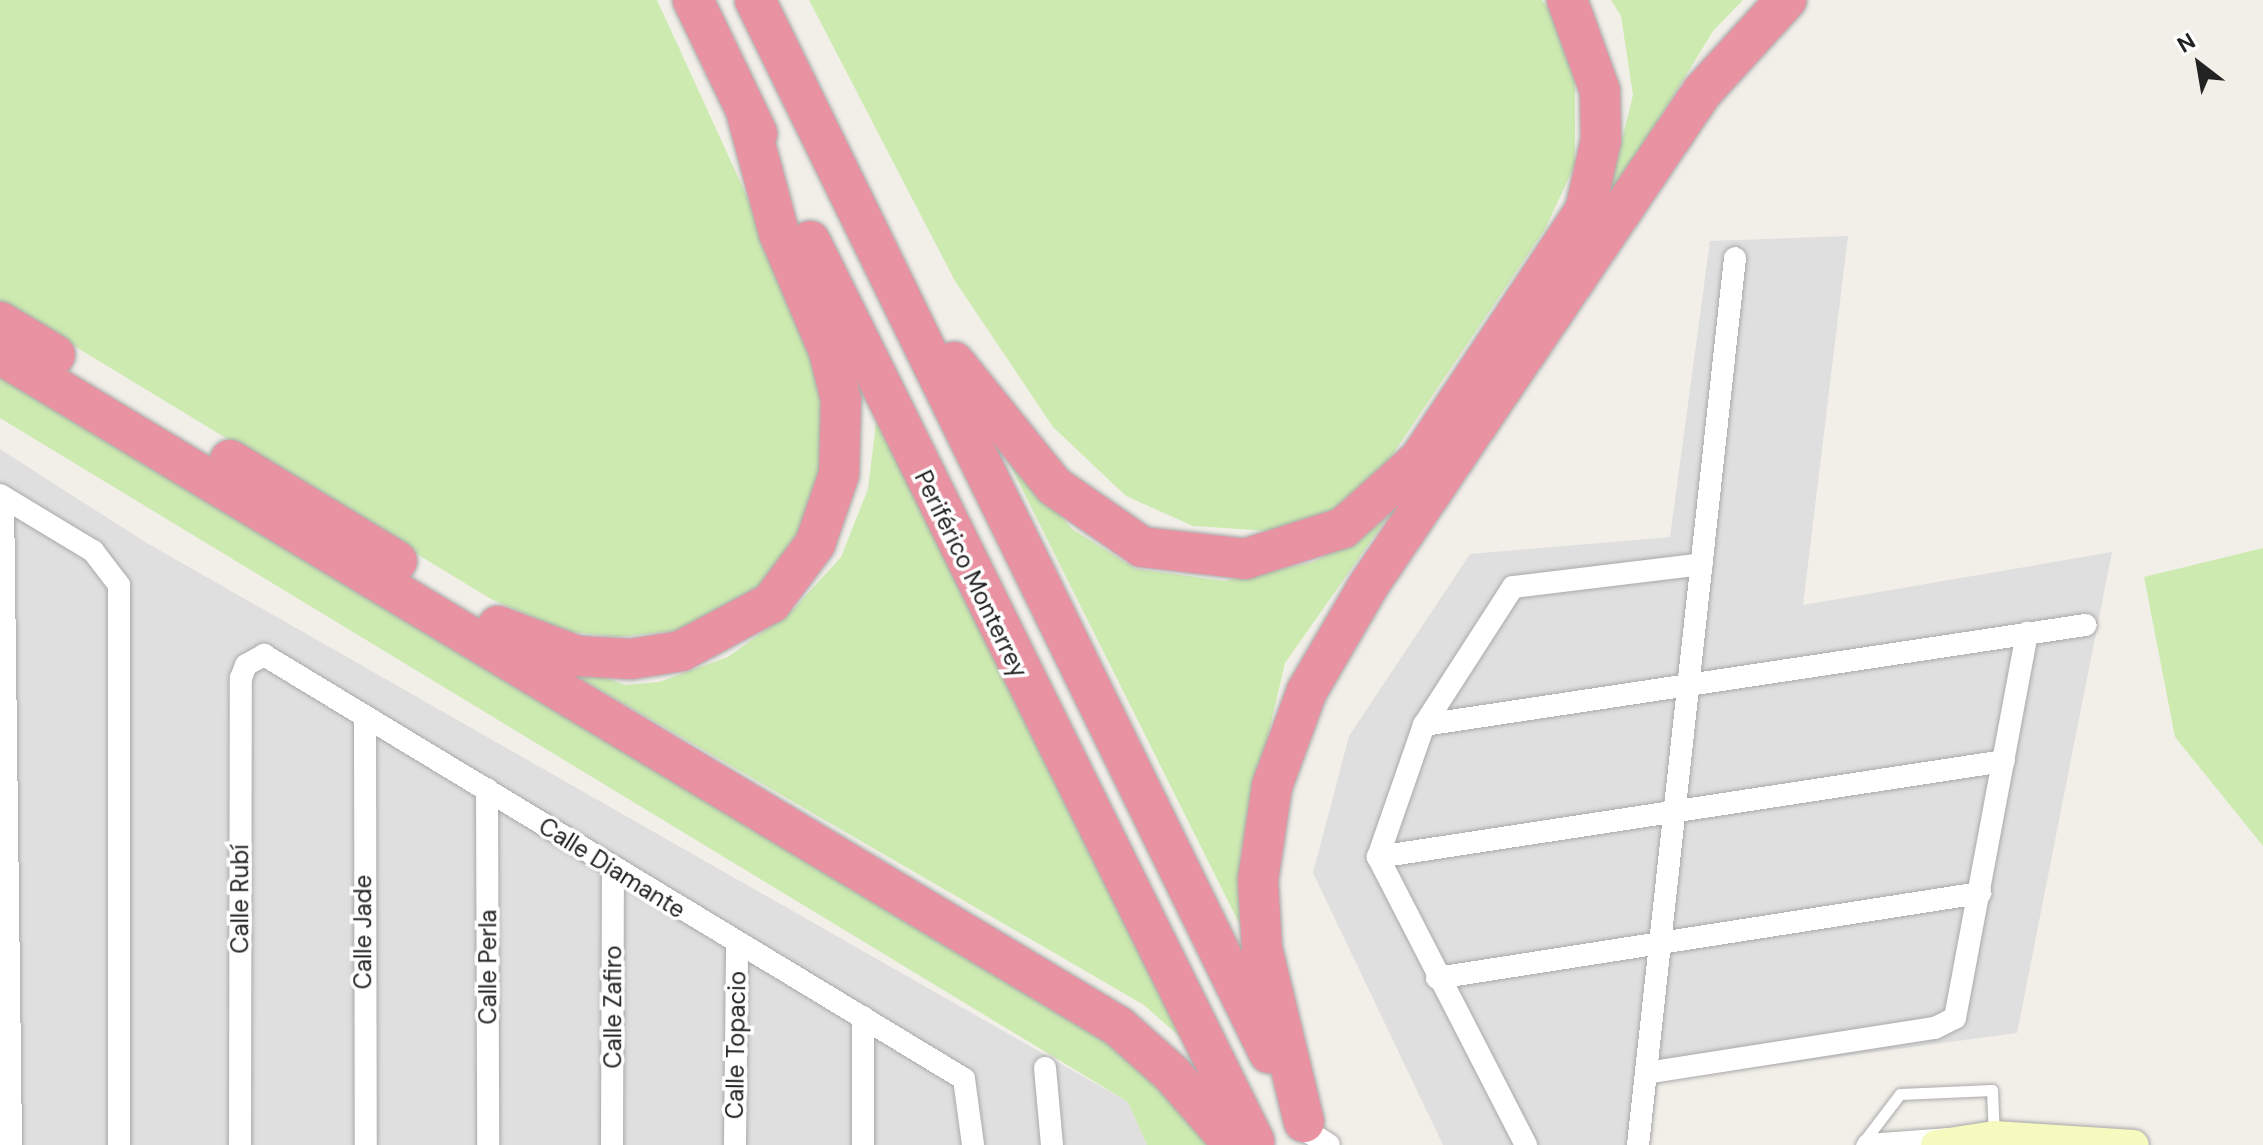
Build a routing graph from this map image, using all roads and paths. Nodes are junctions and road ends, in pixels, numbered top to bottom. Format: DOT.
graph roads {
  1 [pos="693,0"];
  2 [pos="755,0"];
  3 [pos="1567,0"];
  4 [pos="1786,0"];
  5 [pos="746,111"];
  6 [pos="869,232"];
  7 [pos="1735,258"];
  8 [pos="0,322"];
  9 [pos="0,354"];
  10 [pos="2,496"];
  11 [pos="1702,564"];
  12 [pos="2085,625"];
  13 [pos="2027,633"];
  14 [pos="254,657"];
  15 [pos="1688,687"];
  16 [pos="365,718"];
  17 [pos="1424,725"];
  18 [pos="2004,761"];
  19 [pos="487,789"];
  20 [pos="1675,814"];
  21 [pos="1378,857"];
  22 [pos="613,870"];
  23 [pos="1980,893"];
  24 [pos="737,945"];
  25 [pos="1660,946"];
  26 [pos="1437,978"];
  27 [pos="863,1017"];
  28 [pos="1045,1068"];
  29 [pos="1646,1073"];
  30 [pos="1315,1136"];
  31 [pos="1994,1140"];
  32 [pos="1948,1142"];
  33 [pos="11,1145"];
  34 [pos="119,1145"];
  35 [pos="240,1145"];
  36 [pos="366,1145"];
  37 [pos="488,1145"];
  38 [pos="612,1145"];
  39 [pos="735,1145"];
  40 [pos="863,1145"];
  41 [pos="973,1145"];
  42 [pos="1052,1145"];
  43 [pos="1234,1145"];
  44 [pos="1256,1145"];
  45 [pos="1526,1145"];
  46 [pos="1638,1145"];
  47 [pos="1861,1145"];
  48 [pos="1868,1145"];
  49 [pos="2134,1145"];
  1 -- 5 [label="highway, Periférico Monterrey"];
  2 -- 6 [label="highway"];
  3 -- 6 [label="highway"];
  4 -- 30 [label="highway"];
  5 -- 8 [label="highway"];
  5 -- 44 [label="highway, Periférico Monterrey"];
  6 -- 30 [label="highway"];
  7 -- 11 [label="street"];
  9 -- 43 [label="highway"];
  10 -- 33 [label="street"];
  10 -- 34 [label="street"];
  11 -- 15 [label="street"];
  11 -- 17 [label="street"];
  12 -- 13 [label="street"];
  13 -- 15 [label="street"];
  13 -- 18 [label="street"];
  14 -- 16 [label="street, Calle Diamante"];
  14 -- 35 [label="street, Calle Rubí"];
  15 -- 17 [label="street"];
  15 -- 20 [label="street"];
  16 -- 19 [label="street, Calle Diamante"];
  16 -- 36 [label="street, Calle Jade"];
  17 -- 21 [label="street"];
  18 -- 20 [label="street"];
  18 -- 23 [label="street"];
  19 -- 22 [label="street, Calle Diamante"];
  19 -- 37 [label="street, Calle Perla"];
  20 -- 21 [label="street"];
  20 -- 25 [label="street"];
  21 -- 26 [label="street"];
  22 -- 24 [label="street, Calle Diamante"];
  22 -- 38 [label="street, Calle Zafiro"];
  23 -- 25 [label="street"];
  23 -- 29 [label="street"];
  24 -- 27 [label="street, Calle Diamante"];
  24 -- 39 [label="street, Calle Topacio"];
  25 -- 26 [label="street"];
  25 -- 29 [label="street"];
  26 -- 45 [label="street"];
  27 -- 40 [label="street"];
  27 -- 41 [label="street, Calle Diamante"];
  28 -- 42 [label="street"];
  29 -- 46 [label="street"];
  31 -- 32 [label="street"];
  31 -- 47 [label="lane"];
  31 -- 49 [label="street"];
  32 -- 48 [label="street"];
}
